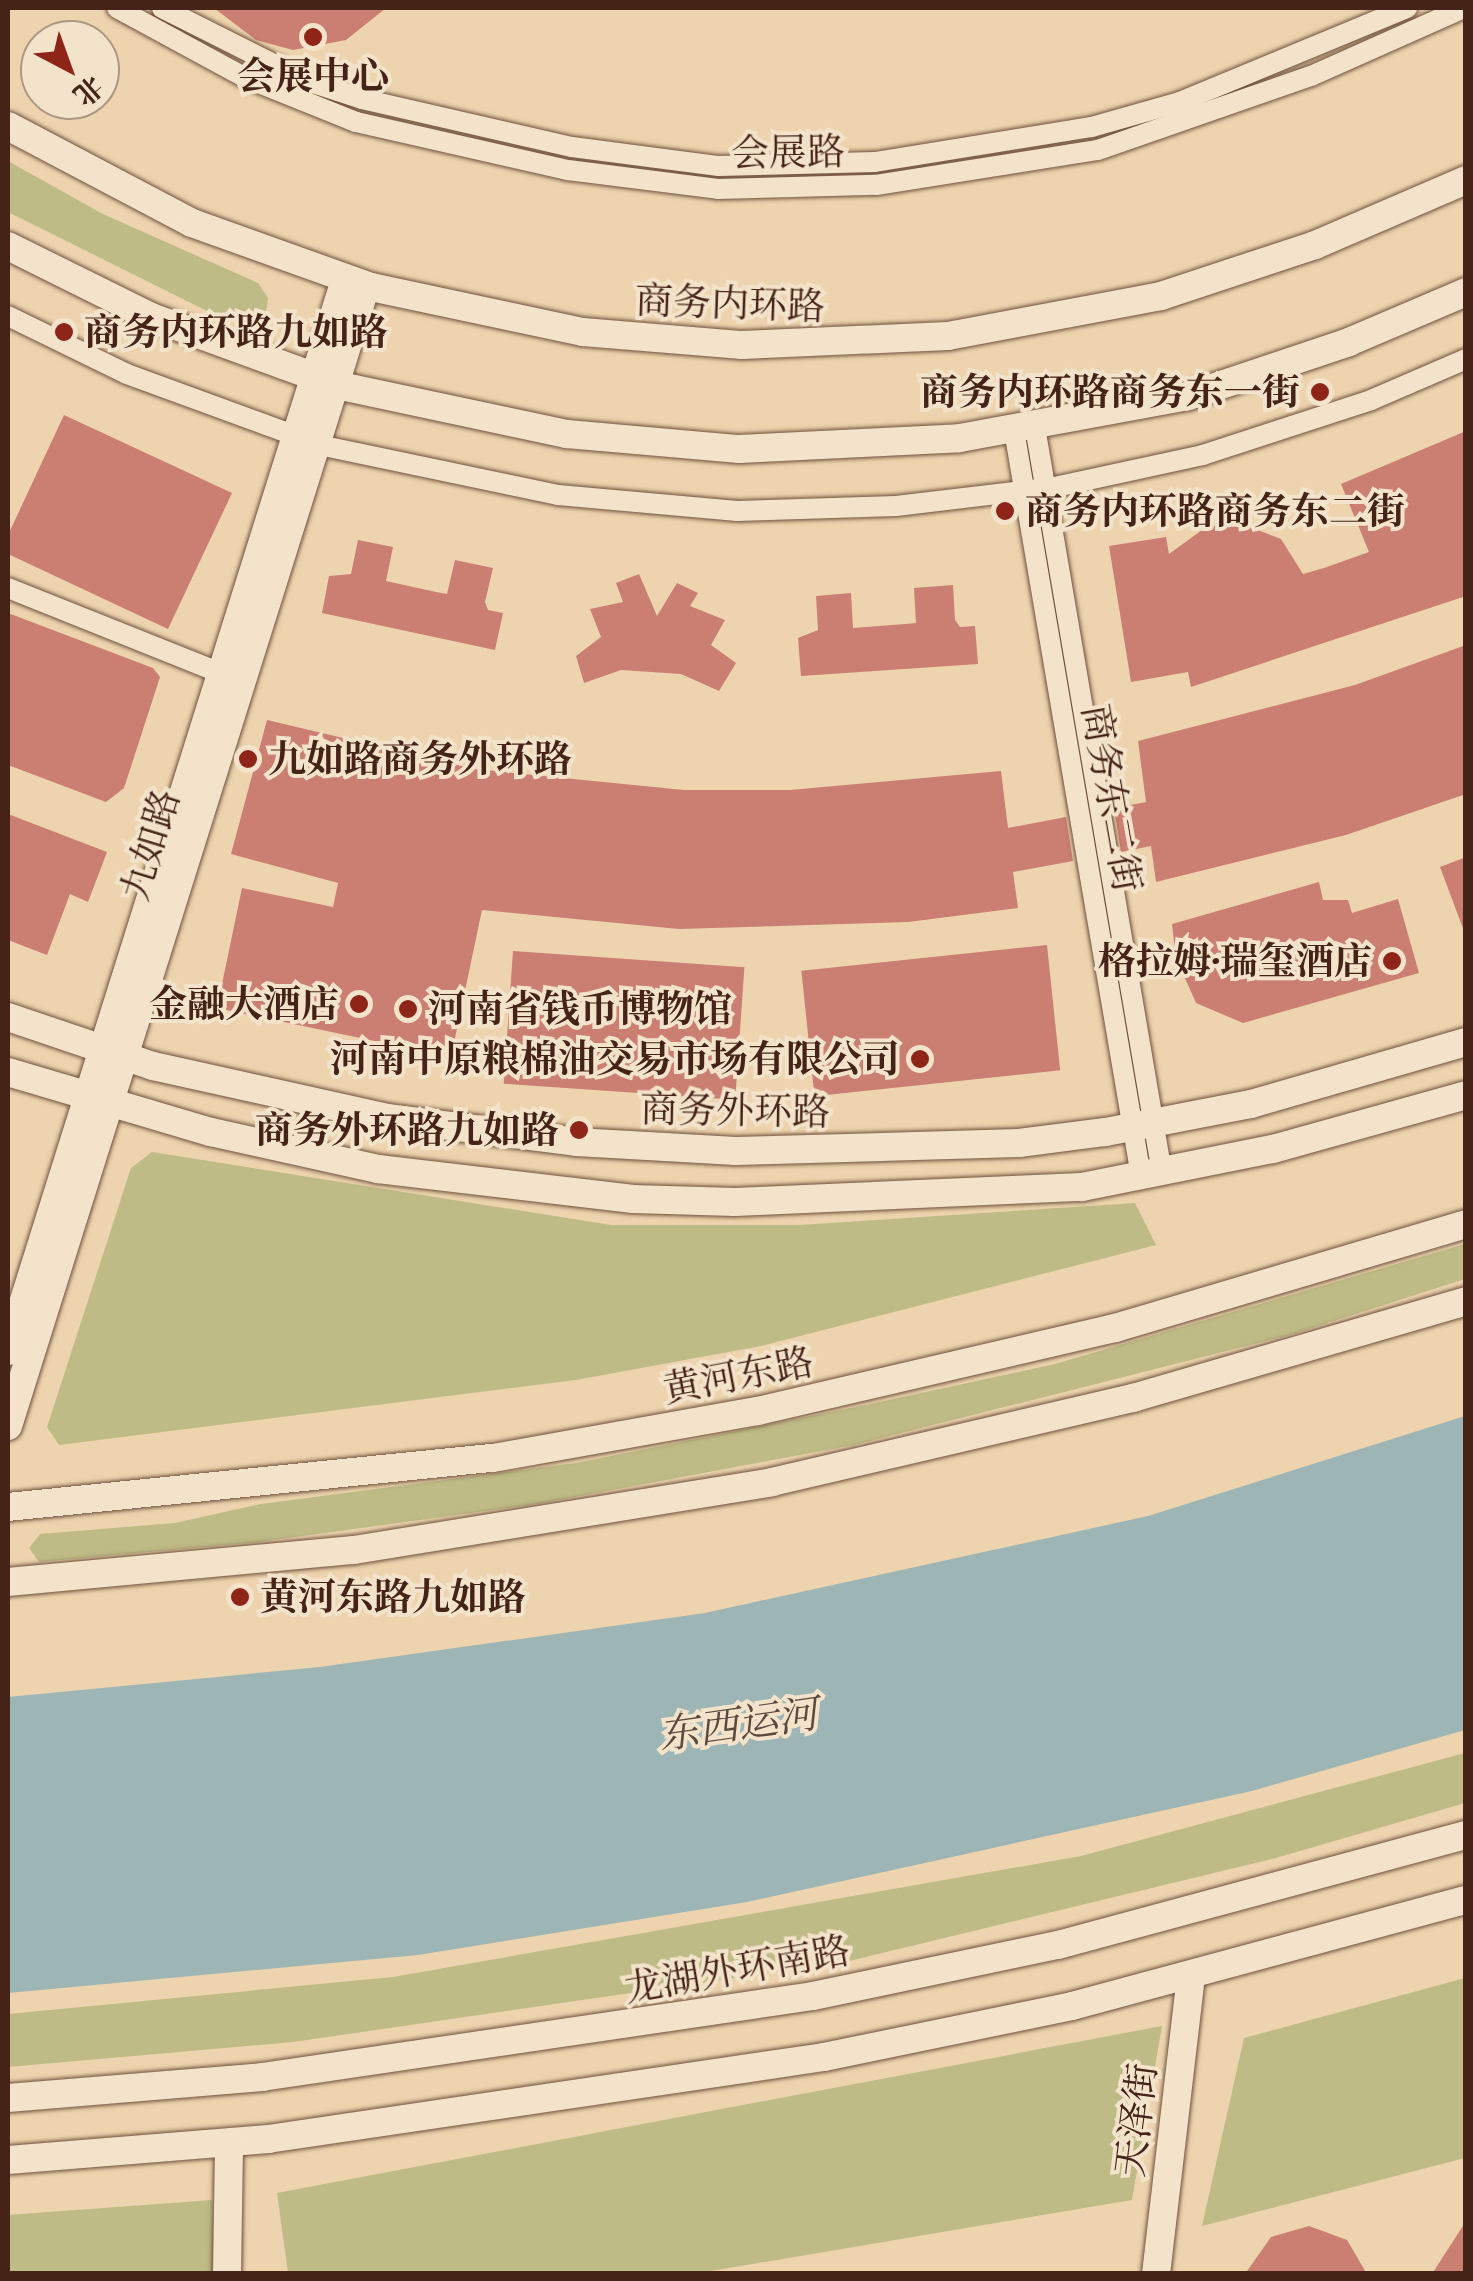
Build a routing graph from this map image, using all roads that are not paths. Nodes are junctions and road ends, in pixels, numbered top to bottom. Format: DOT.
graph roads {
  1 [pos="117,8"];
  2 [pos="162,8"];
  3 [pos="1407,8"];
  4 [pos="1464,8"];
  5 [pos="8,126"];
  6 [pos="1466,180"];
  7 [pos="8,246"];
  8 [pos="356,283"];
  9 [pos="1466,292"];
  10 [pos="8,316"];
  11 [pos="1466,359"];
  12 [pos="323,381"];
  13 [pos="1024,429"];
  14 [pos="304,440"];
  15 [pos="1035,490"];
  16 [pos="8,588"];
  17 [pos="218,672"];
  18 [pos="8,1017"];
  19 [pos="1466,1042"];
  20 [pos="112,1054"];
  21 [pos="8,1072"];
  22 [pos="1466,1095"];
  23 [pos="98,1101"];
  24 [pos="1143,1125"];
  25 [pos="1151,1174"];
  26 [pos="1466,1224"];
  27 [pos="1466,1300"];
  28 [pos="8,1351"];
  29 [pos="8,1426"];
  30 [pos="8,1507"];
  31 [pos="8,1582"];
  32 [pos="1466,1835"];
  33 [pos="1466,1900"];
  34 [pos="1191,1976"];
  35 [pos="8,2098"];
  36 [pos="228,2143"];
  37 [pos="8,2160"];
  38 [pos="227,2274"];
  39 [pos="1156,2274"];
  1 -- 4 [label="street, 会展路"];
  2 -- 3 [label="street, 会展路"];
  5 -- 8 [label="street, 商务内环路"];
  6 -- 8 [label="street, 商务内环路"];
  7 -- 12 [label="street"];
  8 -- 12 [label="street, 九如路"];
  9 -- 13 [label="street"];
  10 -- 14 [label="street"];
  11 -- 15 [label="street"];
  12 -- 13 [label="street"];
  12 -- 14 [label="street, 九如路"];
  13 -- 15 [label="street, 商务东二街"];
  14 -- 15 [label="street"];
  14 -- 17 [label="street, 九如路"];
  14 -- 20 [label="street, 九如路"];
  15 -- 24 [label="street, 商务东二街"];
  16 -- 17 [label="street"];
  17 -- 20 [label="street, 九如路"];
  18 -- 20 [label="street, 商务外环路"];
  19 -- 24 [label="street, 商务外环路"];
  20 -- 23 [label="street, 九如路"];
  20 -- 24 [label="street, 商务外环路"];
  21 -- 23 [label="street"];
  22 -- 25 [label="street"];
  23 -- 25 [label="street"];
  23 -- 28 [label="street, 九如路"];
  23 -- 29 [label="street, 九如路"];
  24 -- 25 [label="street, 商务东二街"];
  26 -- 30 [label="street, 黄河东路"];
  27 -- 31 [label="street"];
  32 -- 35 [label="street, 龙湖外环南路"];
  33 -- 34 [label="street"];
  34 -- 36 [label="street"];
  34 -- 39 [label="street, 天泽街"];
  36 -- 37 [label="street"];
  36 -- 38 [label="street"];
}
